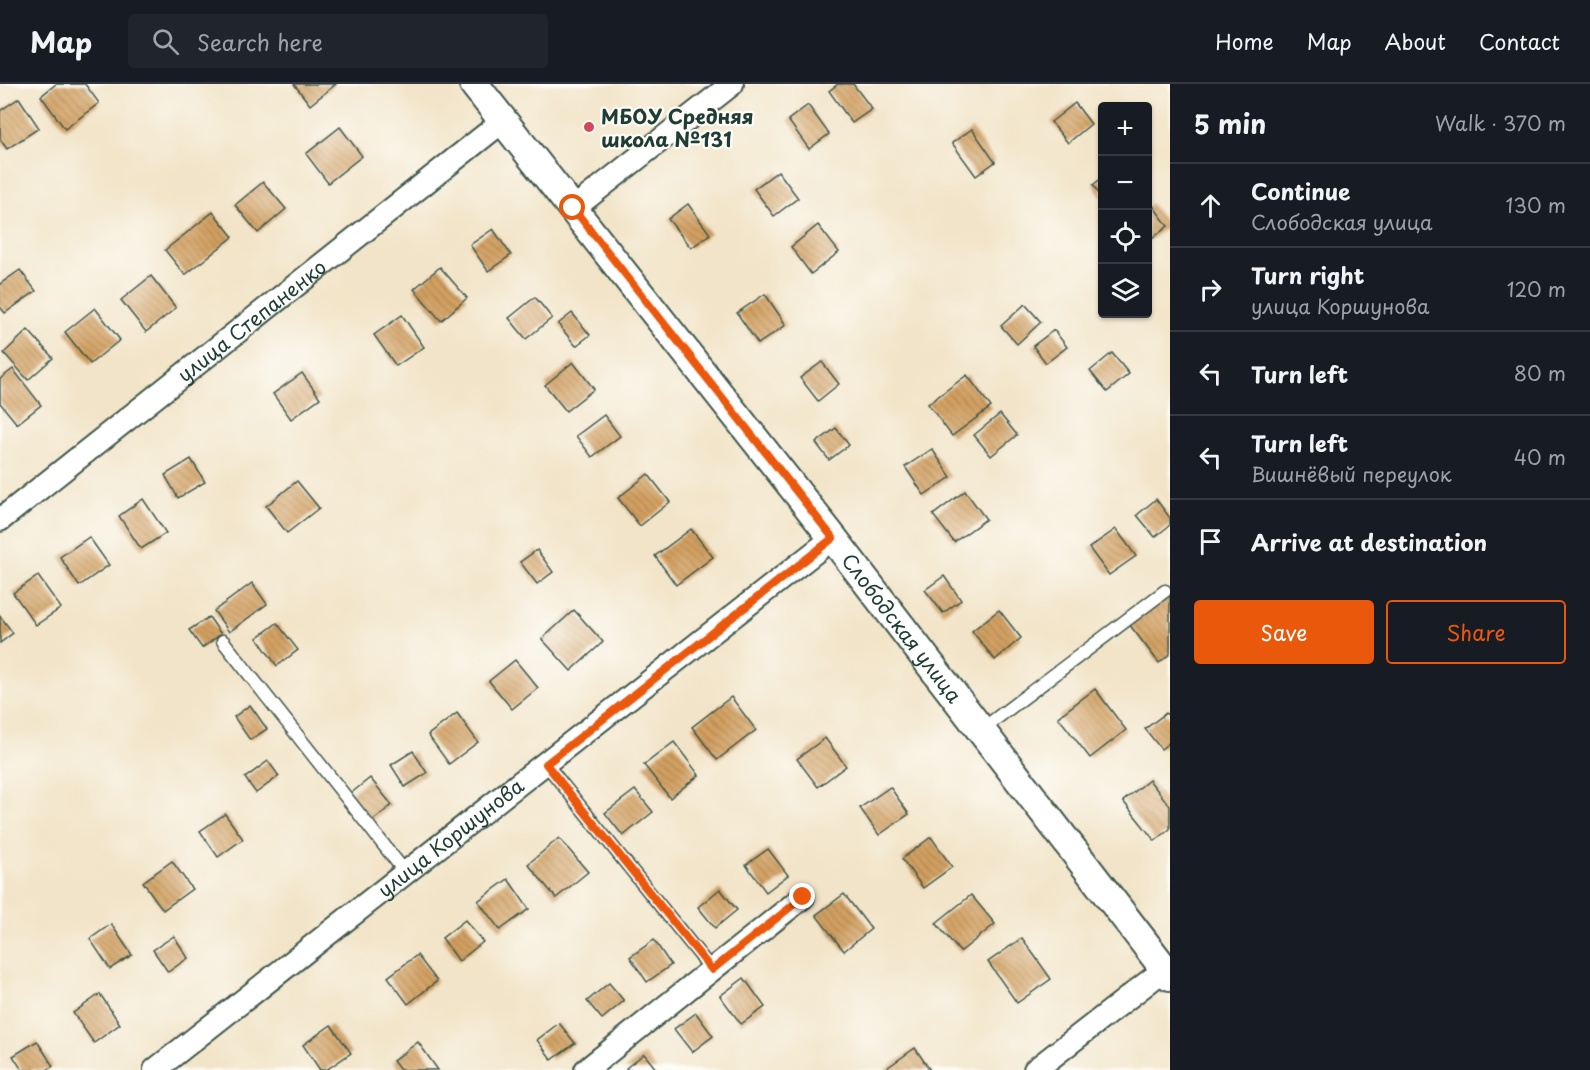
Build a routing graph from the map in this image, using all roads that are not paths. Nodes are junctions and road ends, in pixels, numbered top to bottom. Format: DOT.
graph roads {
  1 [pos="474,84"];
  2 [pos="732,84"];
  3 [pos="503,121"];
  4 [pos="573,208"];
  5 [pos="0,520"];
  6 [pos="833,538"];
  7 [pos="1165,591"];
  8 [pos="223,641"];
  9 [pos="980,731"];
  10 [pos="546,764"];
  11 [pos="405,872"];
  12 [pos="803,897"];
  13 [pos="712,970"];
  14 [pos="1167,972"];
  15 [pos="156,1070"];
  16 [pos="586,1070"];
  17 [pos="1035,1070"];
  1 -- 3 [label="street, Слободская улица"];
  2 -- 4 [label="street"];
  3 -- 4 [label="street, Слободская улица"];
  3 -- 5 [label="street, улица Степаненко"];
  4 -- 6 [label="street, Слободская улица"];
  6 -- 9 [label="street, Слободская улица"];
  6 -- 10 [label="street, улица Коршунова"];
  7 -- 9 [label="lane"];
  8 -- 11 [label="lane"];
  9 -- 14 [label="street, Слободская улица"];
  10 -- 11 [label="street, улица Коршунова"];
  10 -- 13 [label="lane"];
  11 -- 15 [label="street, улица Коршунова"];
  12 -- 13 [label="street"];
  13 -- 16 [label="street"];
  14 -- 17 [label="street"];
}
